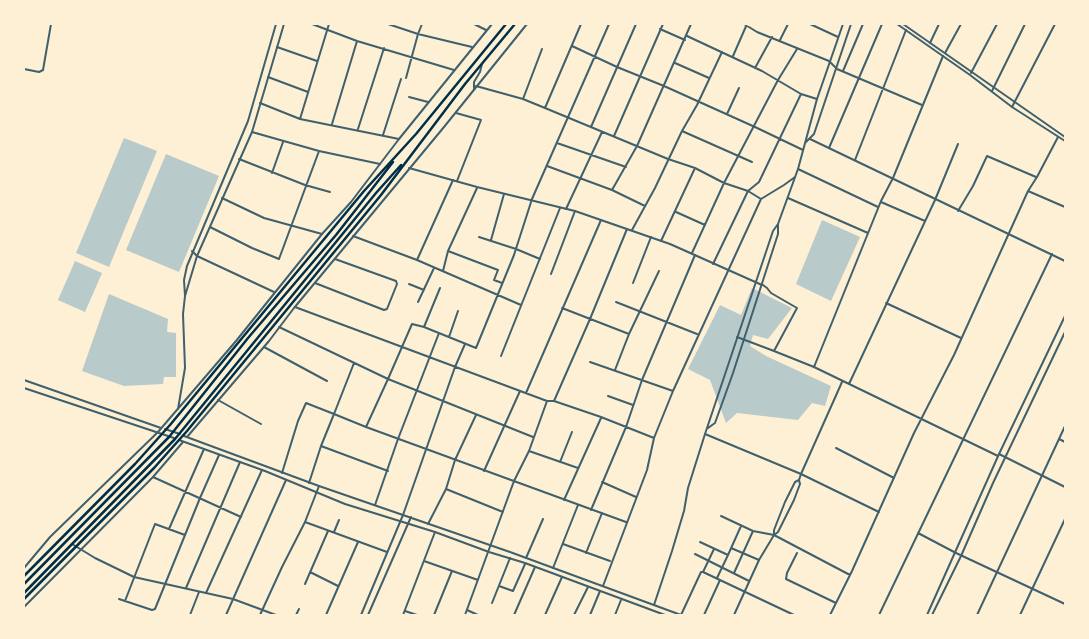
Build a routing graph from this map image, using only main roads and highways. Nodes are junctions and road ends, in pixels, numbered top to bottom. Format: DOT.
graph roads {
  1 [pos="506,24"];
  2 [pos="515,24"];
  3 [pos="400,152"];
  4 [pos="411,155"];
  5 [pos="24,576"];
  6 [pos="24,584"];
  7 [pos="24,593"];
  8 [pos="24,599"];
  1 -- 3 [label="main road"];
  2 -- 4 [label="main road"];
  3 -- 5 [label="main road"];
  3 -- 6 [label="main road"];
  4 -- 7 [label="main road"];
  4 -- 8 [label="main road"];
}
